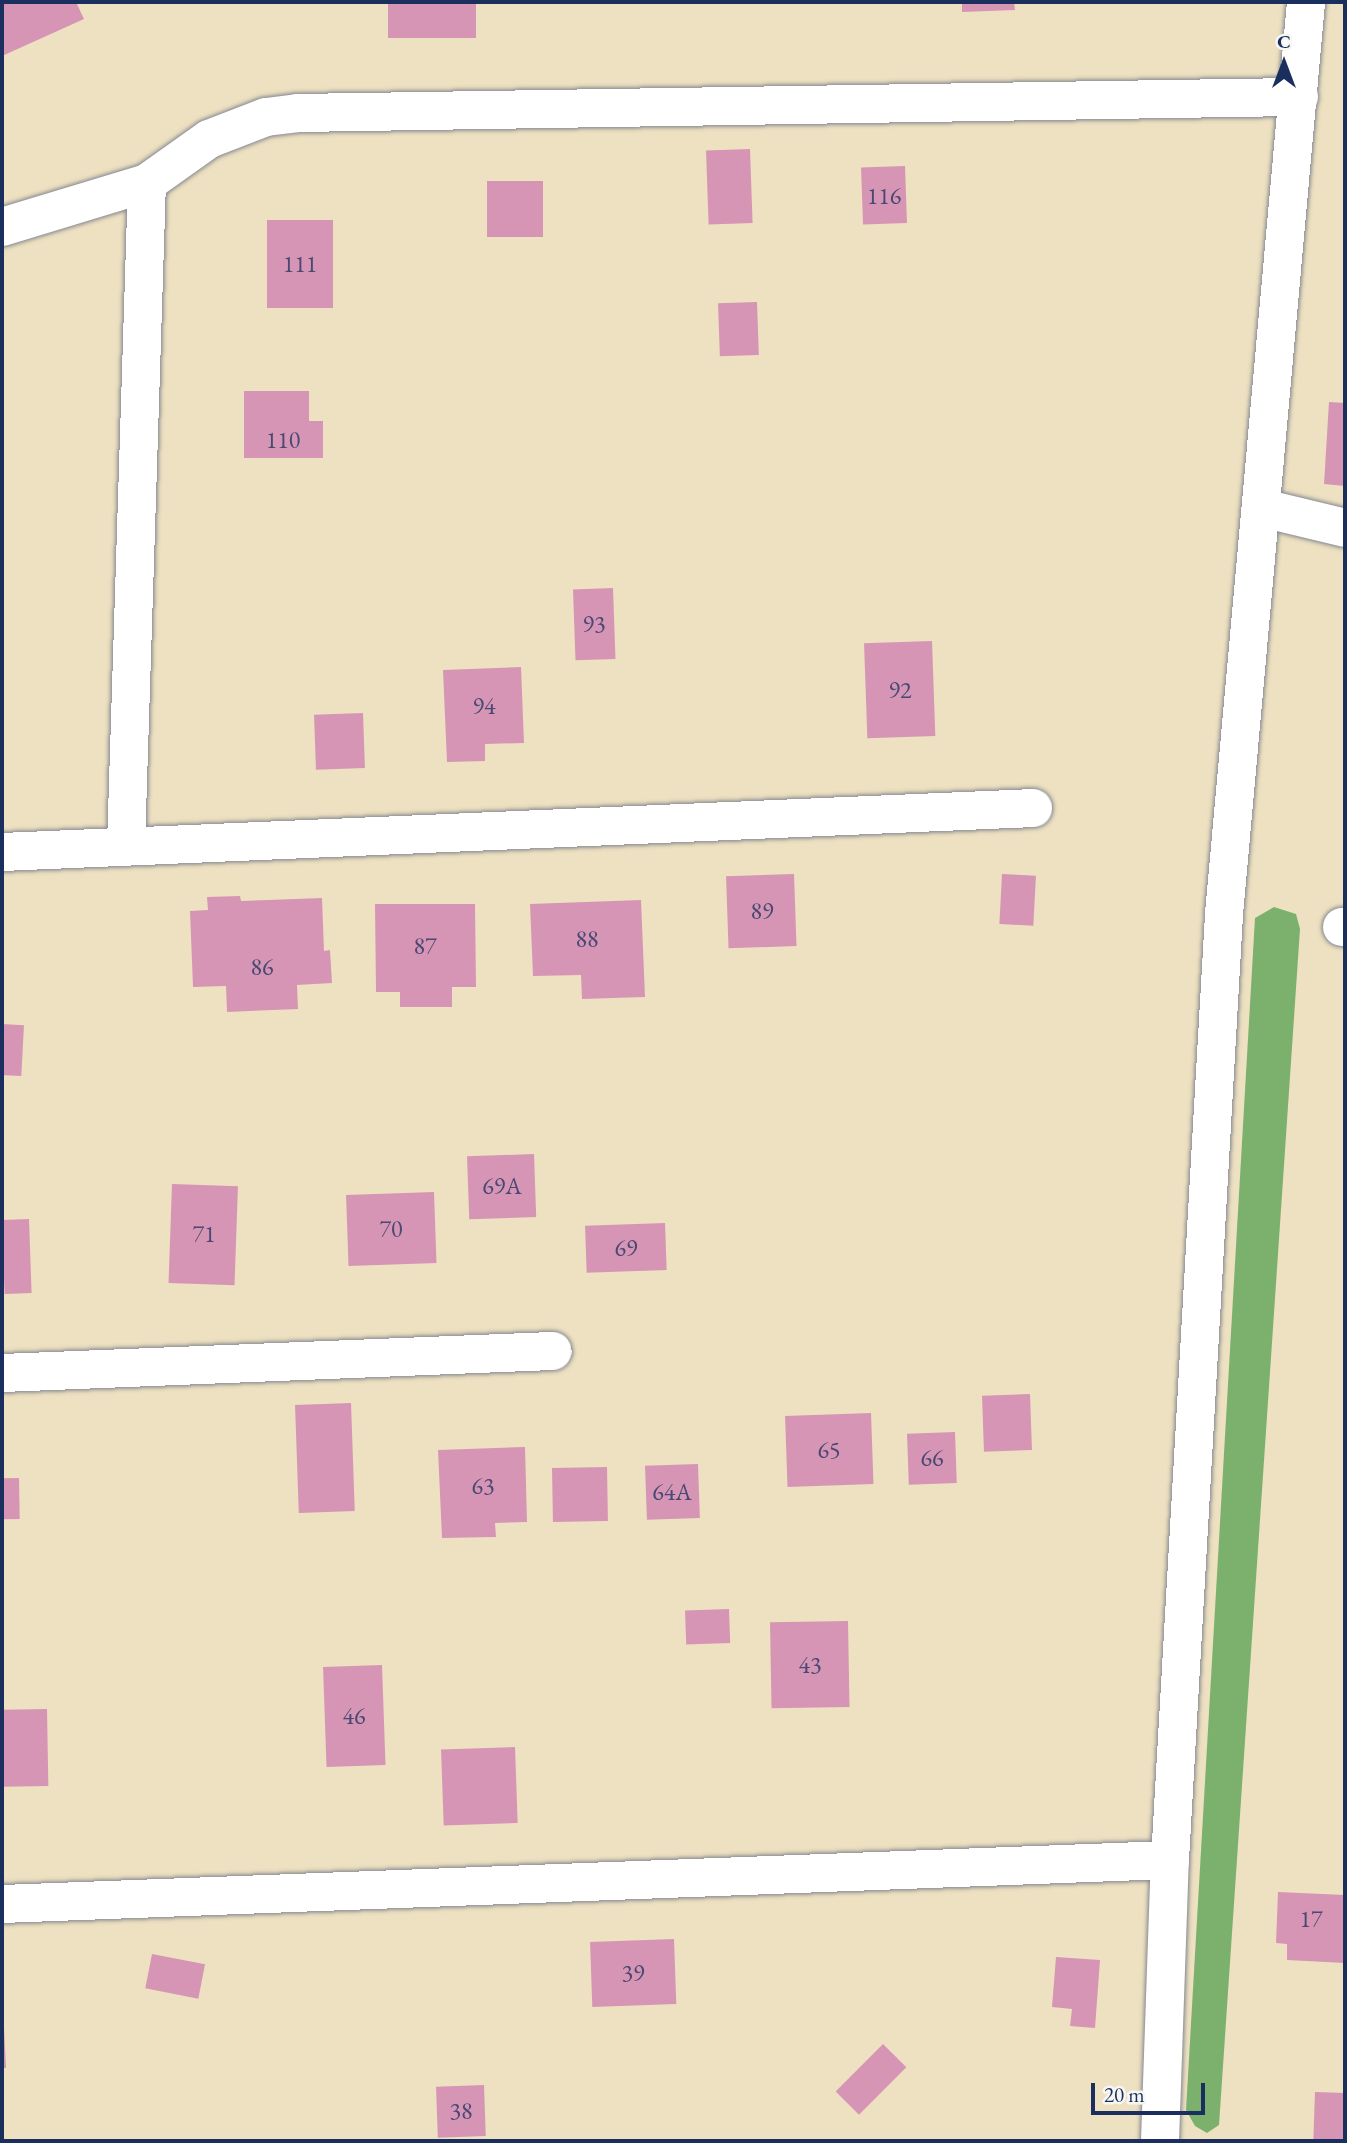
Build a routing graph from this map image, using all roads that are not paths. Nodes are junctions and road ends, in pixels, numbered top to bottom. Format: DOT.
graph roads {
  1 [pos="1306,2"];
  2 [pos="1299,97"];
  3 [pos="147,183"];
  4 [pos="2,227"];
  5 [pos="1262,508"];
  6 [pos="1345,528"];
  7 [pos="1033,808"];
  8 [pos="126,846"];
  9 [pos="2,852"];
  10 [pos="552,1351"];
  11 [pos="2,1373"];
  12 [pos="1170,1860"];
  13 [pos="2,1904"];
  14 [pos="1160,2141"];
  1 -- 2 [label="street"];
  2 -- 3 [label="street"];
  2 -- 5 [label="street"];
  3 -- 4 [label="street"];
  3 -- 8 [label="street"];
  5 -- 6 [label="street"];
  5 -- 12 [label="street"];
  7 -- 8 [label="street"];
  8 -- 9 [label="street"];
  10 -- 11 [label="street"];
  12 -- 13 [label="street"];
  12 -- 14 [label="street"];
}
